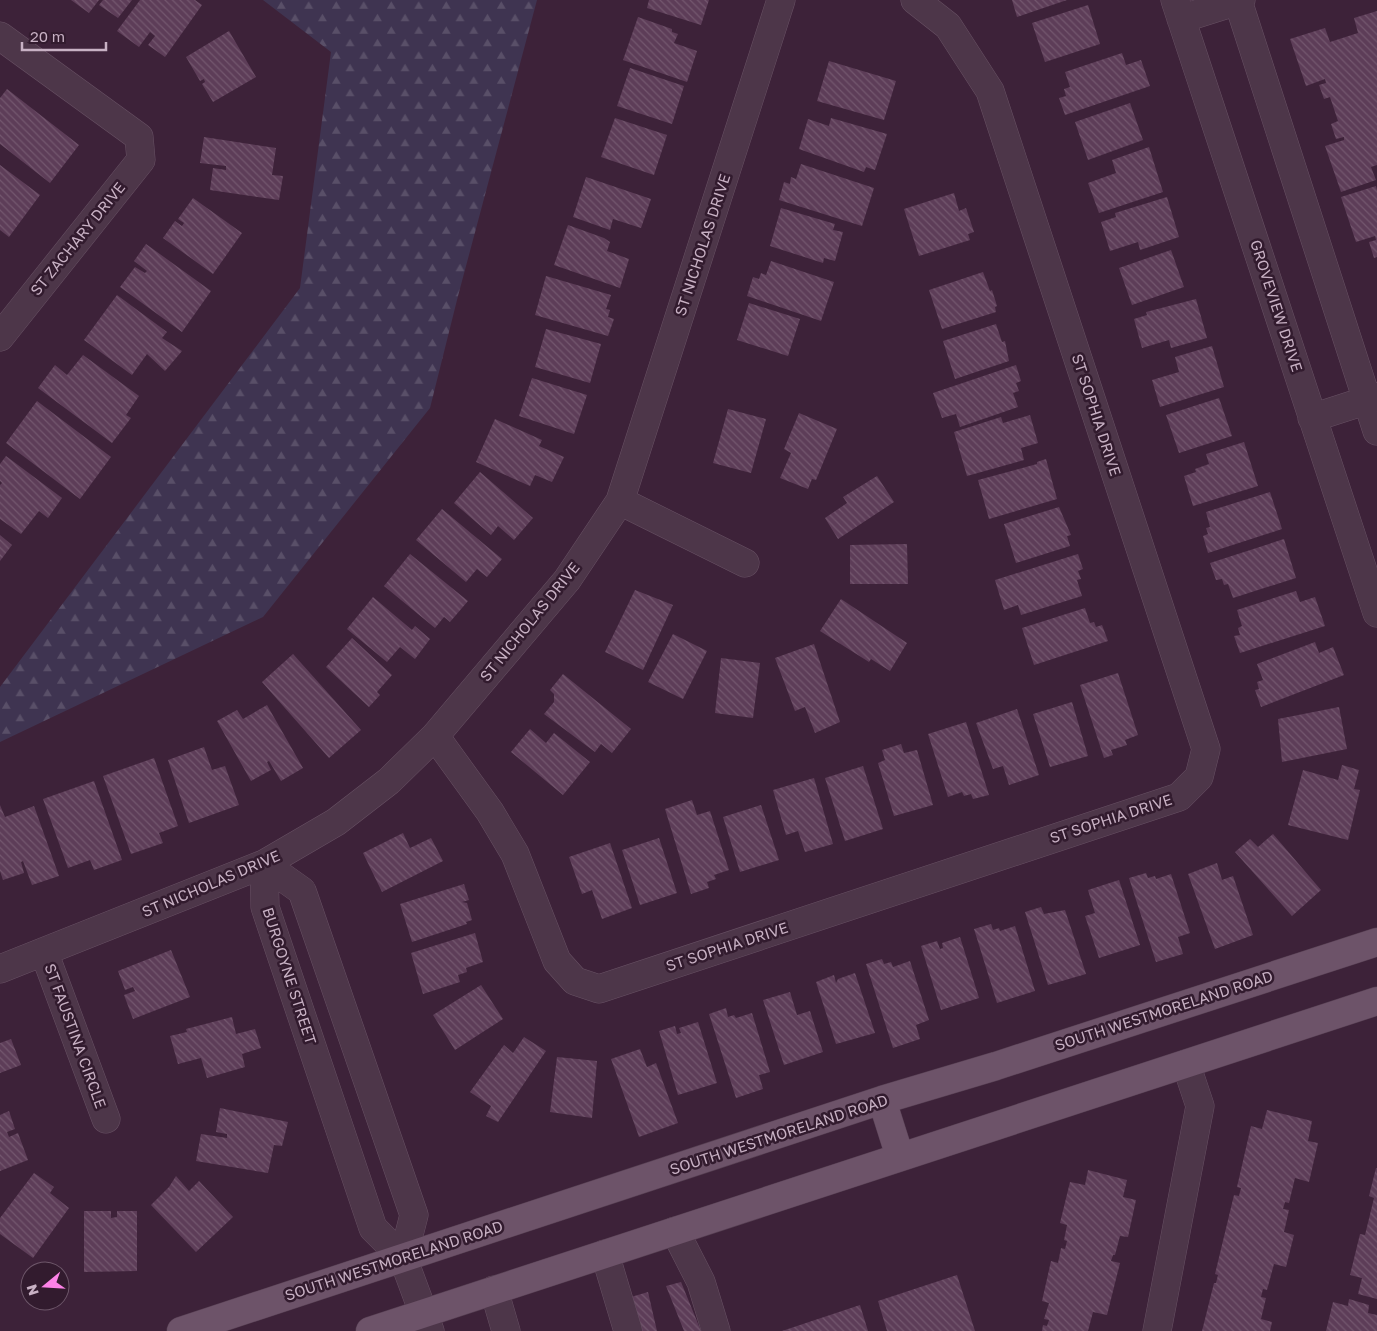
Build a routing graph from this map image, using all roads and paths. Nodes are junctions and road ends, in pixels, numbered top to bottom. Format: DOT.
graph roads {
  1 [pos="781,0"];
  2 [pos="914,0"];
  3 [pos="1239,0"];
  4 [pos="1178,9"];
  5 [pos="0,36"];
  6 [pos="0,337"];
  7 [pos="1372,398"];
  8 [pos="1312,418"];
  9 [pos="1377,431"];
  10 [pos="620,501"];
  11 [pos="745,563"];
  12 [pos="1377,613"];
  13 [pos="435,736"];
  14 [pos="264,864"];
  15 [pos="1377,942"];
  16 [pos="44,952"];
  17 [pos="0,969"];
  18 [pos="1377,1001"];
  19 [pos="1186,1064"];
  20 [pos="882,1100"];
  21 [pos="106,1119"];
  22 [pos="900,1157"];
  23 [pos="675,1231"];
  24 [pos="605,1254"];
  25 [pos="403,1258"];
  26 [pos="494,1290"];
  27 [pos="427,1322"];
  28 [pos="181,1331"];
  29 [pos="370,1331"];
  30 [pos="506,1331"];
  31 [pos="628,1331"];
  32 [pos="716,1331"];
  33 [pos="1157,1331"];
  1 -- 10 [label="street, ST NICHOLAS DRIVE"];
  2 -- 13 [label="street, ST SOPHIA DRIVE"];
  3 -- 4 [label="street"];
  3 -- 7 [label="street"];
  4 -- 8 [label="street, GROVEVIEW DRIVE"];
  5 -- 6 [label="street, ST ZACHARY DRIVE"];
  7 -- 8 [label="street"];
  7 -- 9 [label="street"];
  8 -- 12 [label="street, GROVEVIEW DRIVE"];
  10 -- 11 [label="street"];
  10 -- 13 [label="street, ST NICHOLAS DRIVE"];
  13 -- 14 [label="street, ST NICHOLAS DRIVE"];
  14 -- 16 [label="street, ST NICHOLAS DRIVE"];
  14 -- 25 [label="street, BURGOYNE STREET"];
  14 -- 25 [label="street"];
  15 -- 20 [label="main road, SOUTH WESTMORELAND ROAD"];
  16 -- 17 [label="street, ST NICHOLAS DRIVE"];
  16 -- 21 [label="street, ST FAUSTINA CIRCLE"];
  18 -- 19 [label="main road"];
  19 -- 22 [label="main road"];
  19 -- 33 [label="street"];
  20 -- 22 [label="main road"];
  20 -- 25 [label="main road, SOUTH WESTMORELAND ROAD"];
  22 -- 23 [label="main road"];
  23 -- 24 [label="main road"];
  23 -- 32 [label="street"];
  24 -- 26 [label="main road"];
  24 -- 31 [label="street"];
  25 -- 27 [label="street, BURGOYNE STREET"];
  25 -- 28 [label="main road, SOUTH WESTMORELAND ROAD"];
  26 -- 27 [label="main road"];
  26 -- 30 [label="street"];
  27 -- 29 [label="main road"];
}
